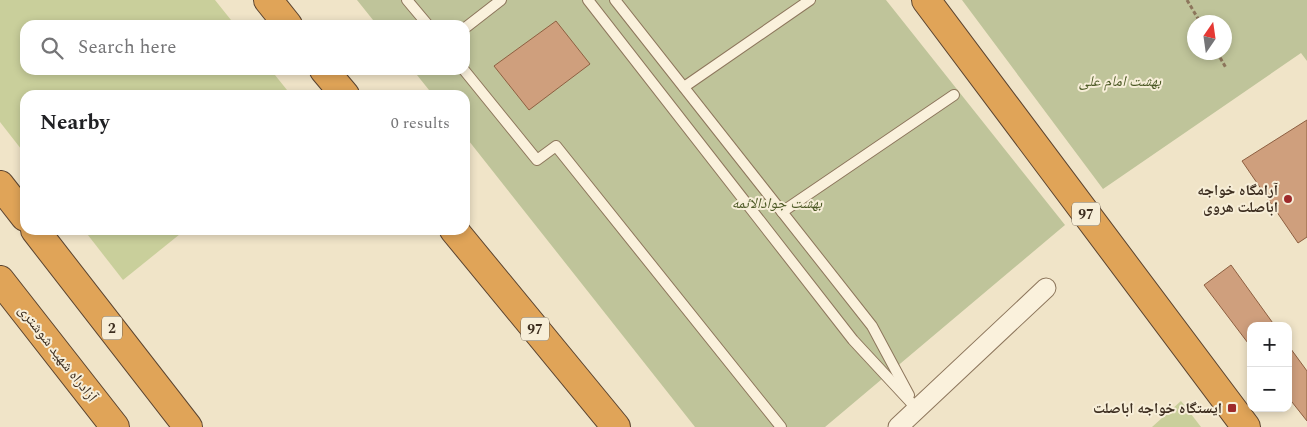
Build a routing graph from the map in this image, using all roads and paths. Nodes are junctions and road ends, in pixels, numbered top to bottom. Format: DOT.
graph roads {
  1 [pos="268,0"];
  2 [pos="407,0"];
  3 [pos="501,0"];
  4 [pos="588,0"];
  5 [pos="616,0"];
  6 [pos="810,0"];
  7 [pos="926,0"];
  8 [pos="1187,0"];
  9 [pos="1196,15"];
  10 [pos="284,20"];
  11 [pos="424,20"];
  12 [pos="470,24"];
  13 [pos="1222,60"];
  14 [pos="1226,68"];
  15 [pos="328,75"];
  16 [pos="468,75"];
  17 [pos="684,87"];
  18 [pos="341,90"];
  19 [pos="954,95"];
  20 [pos="0,185"];
  21 [pos="20,211"];
  22 [pos="782,212"];
  23 [pos="39,235"];
  24 [pos="458,235"];
  25 [pos="0,280"];
  26 [pos="1046,288"];
  27 [pos="917,409"];
  28 [pos="115,427"];
  29 [pos="188,427"];
  30 [pos="616,427"];
  31 [pos="781,427"];
  32 [pos="898,427"];
  33 [pos="1246,427"];
  1 -- 10 [label="highway"];
  2 -- 11 [label="lane"];
  3 -- 12 [label="lane"];
  4 -- 27 [label="lane"];
  5 -- 17 [label="lane"];
  6 -- 17 [label="lane"];
  7 -- 33 [label="highway, 97"];
  8 -- 9 [label="path"];
  13 -- 14 [label="path"];
  15 -- 18 [label="highway"];
  16 -- 31 [label="lane"];
  17 -- 22 [label="lane"];
  19 -- 22 [label="lane"];
  20 -- 21 [label="highway"];
  22 -- 27 [label="lane"];
  23 -- 29 [label="highway, 2"];
  24 -- 30 [label="highway, 97"];
  25 -- 28 [label="highway, آزادراه شهید شوشتری"];
  26 -- 27 [label="street"];
  27 -- 32 [label="street"];
}
